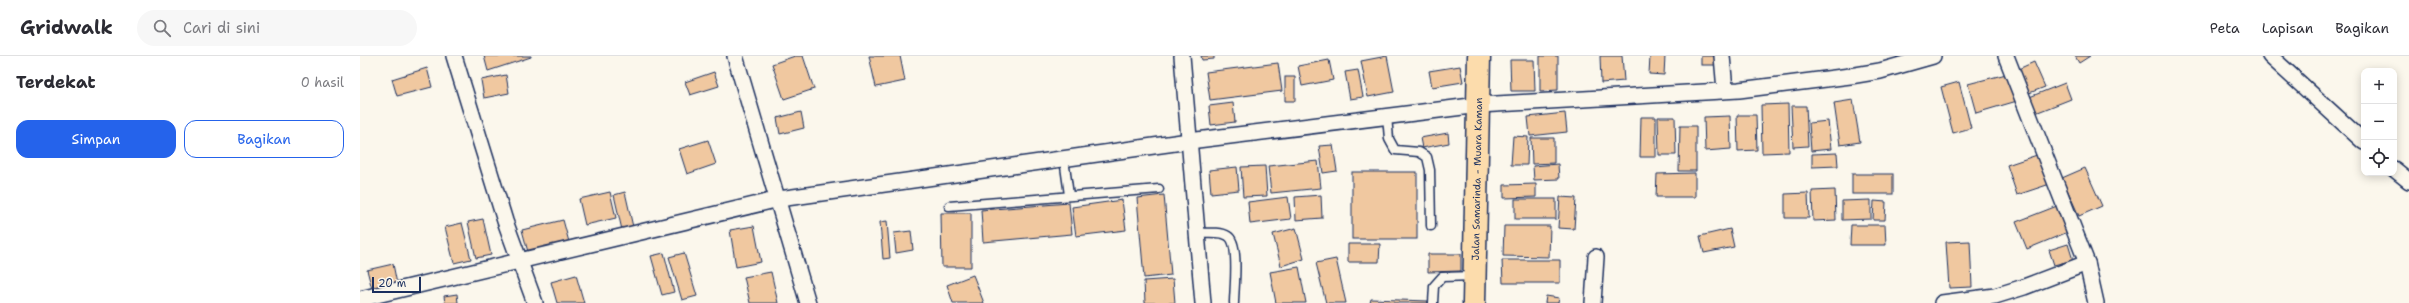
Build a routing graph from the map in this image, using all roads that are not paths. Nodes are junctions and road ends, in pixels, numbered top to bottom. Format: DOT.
graph roads {
  1 [pos="454,56"];
  2 [pos="735,56"];
  3 [pos="1182,56"];
  4 [pos="1479,56"];
  5 [pos="1722,56"];
  6 [pos="1933,56"];
  7 [pos="2006,56"];
  8 [pos="2270,56"];
  9 [pos="1725,90"];
  10 [pos="1479,105"];
  11 [pos="1387,116"];
  12 [pos="2362,140"];
  13 [pos="1190,141"];
  14 [pos="1064,159"];
  15 [pos="2397,171"];
  16 [pos="2409,181"];
  17 [pos="1159,189"];
  18 [pos="1068,195"];
  19 [pos="779,199"];
  20 [pos="949,206"];
  21 [pos="1431,226"];
  22 [pos="1198,233"];
  23 [pos="1596,257"];
  24 [pos="520,261"];
  25 [pos="2087,263"];
  26 [pos="1474,276"];
  27 [pos="360,299"];
  28 [pos="1996,299"];
  29 [pos="535,303"];
  30 [pos="808,303"];
  31 [pos="1204,303"];
  32 [pos="1234,303"];
  33 [pos="1433,303"];
  34 [pos="1474,303"];
  35 [pos="1593,303"];
  36 [pos="1942,303"];
  37 [pos="2096,303"];
  1 -- 24 [label="street"];
  2 -- 19 [label="street"];
  3 -- 13 [label="street"];
  4 -- 10 [label="main road, Jalan Samarinda - Muara Kaman"];
  5 -- 9 [label="street"];
  6 -- 9 [label="street"];
  7 -- 25 [label="street"];
  8 -- 12 [label="street"];
  9 -- 10 [label="street"];
  10 -- 11 [label="street"];
  10 -- 26 [label="main road, Jalan Samarinda - Muara Kaman"];
  11 -- 13 [label="street"];
  11 -- 21 [label="lane"];
  13 -- 14 [label="street"];
  13 -- 22 [label="street"];
  14 -- 18 [label="lane"];
  14 -- 19 [label="street"];
  15 -- 16 [label="street"];
  17 -- 18 [label="lane"];
  18 -- 20 [label="lane"];
  19 -- 24 [label="street"];
  19 -- 30 [label="street"];
  22 -- 31 [label="street"];
  22 -- 32 [label="lane"];
  23 -- 35 [label="street"];
  24 -- 27 [label="street"];
  24 -- 29 [label="street"];
  25 -- 28 [label="street"];
  25 -- 37 [label="street"];
  26 -- 33 [label="lane"];
  26 -- 34 [label="main road, Jalan Samarinda - Muara Kaman"];
  28 -- 36 [label="street"];
}
